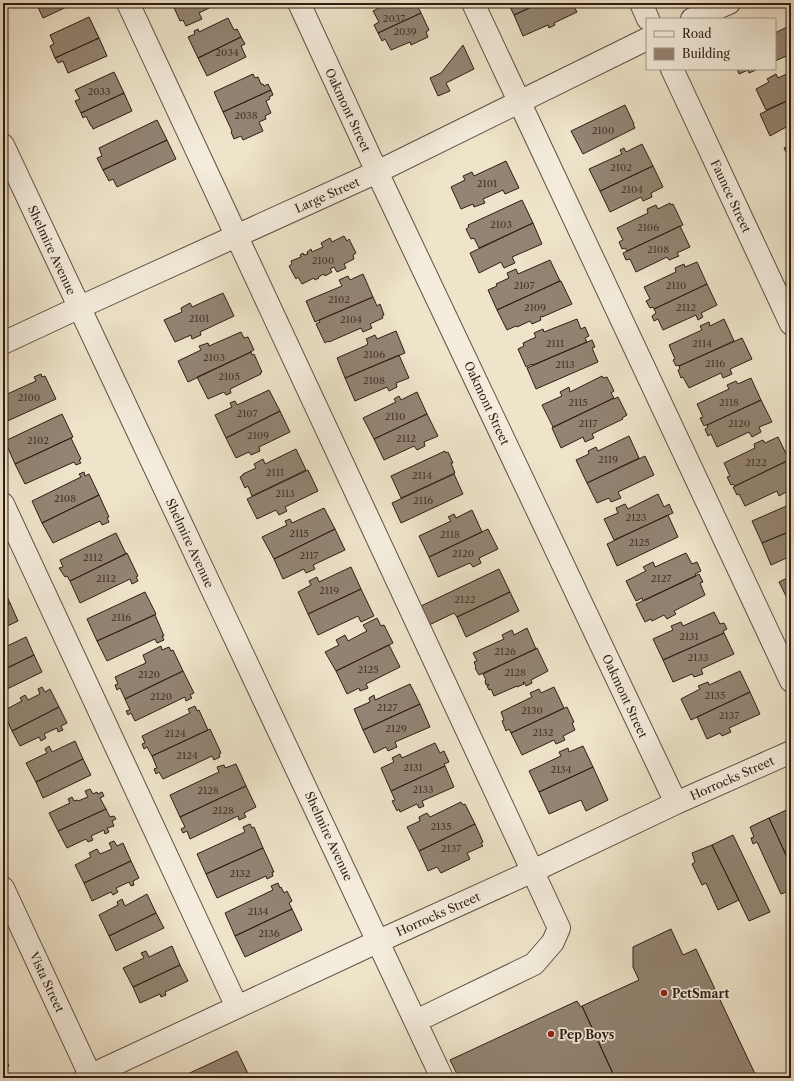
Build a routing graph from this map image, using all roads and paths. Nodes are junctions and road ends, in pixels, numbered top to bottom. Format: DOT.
graph roads {
  1 [pos="128,3"];
  2 [pos="299,3"];
  3 [pos="473,3"];
  4 [pos="641,3"];
  5 [pos="729,3"];
  6 [pos="648,18"];
  7 [pos="694,18"];
  8 [pos="646,40"];
  9 [pos="672,70"];
  10 [pos="519,103"];
  11 [pos="3,145"];
  12 [pos="377,172"];
  13 [pos="237,236"];
  14 [pos="78,308"];
  15 [pos="791,324"];
  16 [pos="3,343"];
  17 [pos="3,504"];
  18 [pos="791,681"];
  19 [pos="791,752"];
  20 [pos="676,803"];
  21 [pos="533,871"];
  22 [pos="3,888"];
  23 [pos="379,941"];
  24 [pos="237,1007"];
  25 [pos="416,1021"];
  26 [pos="88,1077"];
  27 [pos="442,1078"];
  1 -- 13 [label="street"];
  2 -- 12 [label="street, Oakmont Street"];
  3 -- 10 [label="street"];
  4 -- 6 [label="street"];
  5 -- 7 [label="street"];
  8 -- 10 [label="street, Large Street"];
  9 -- 15 [label="street, Faunce Street"];
  10 -- 12 [label="street, Large Street"];
  10 -- 18 [label="street"];
  11 -- 14 [label="street, Shelmire Avenue"];
  12 -- 13 [label="street, Large Street"];
  12 -- 20 [label="street, Oakmont Street"];
  13 -- 14 [label="street, Large Street"];
  13 -- 21 [label="street"];
  14 -- 16 [label="street, Large Street"];
  14 -- 23 [label="street, Shelmire Avenue"];
  17 -- 24 [label="street"];
  19 -- 20 [label="street, Horrocks Street"];
  20 -- 21 [label="street, Horrocks Street"];
  21 -- 23 [label="street, Horrocks Street"];
  21 -- 25 [label="street"];
  22 -- 26 [label="street, Vista Street"];
  23 -- 24 [label="street, Horrocks Street"];
  23 -- 25 [label="street, Shelmire Avenue"];
  24 -- 26 [label="street, Horrocks Street"];
  25 -- 27 [label="street, Shelmire Avenue"];
}
